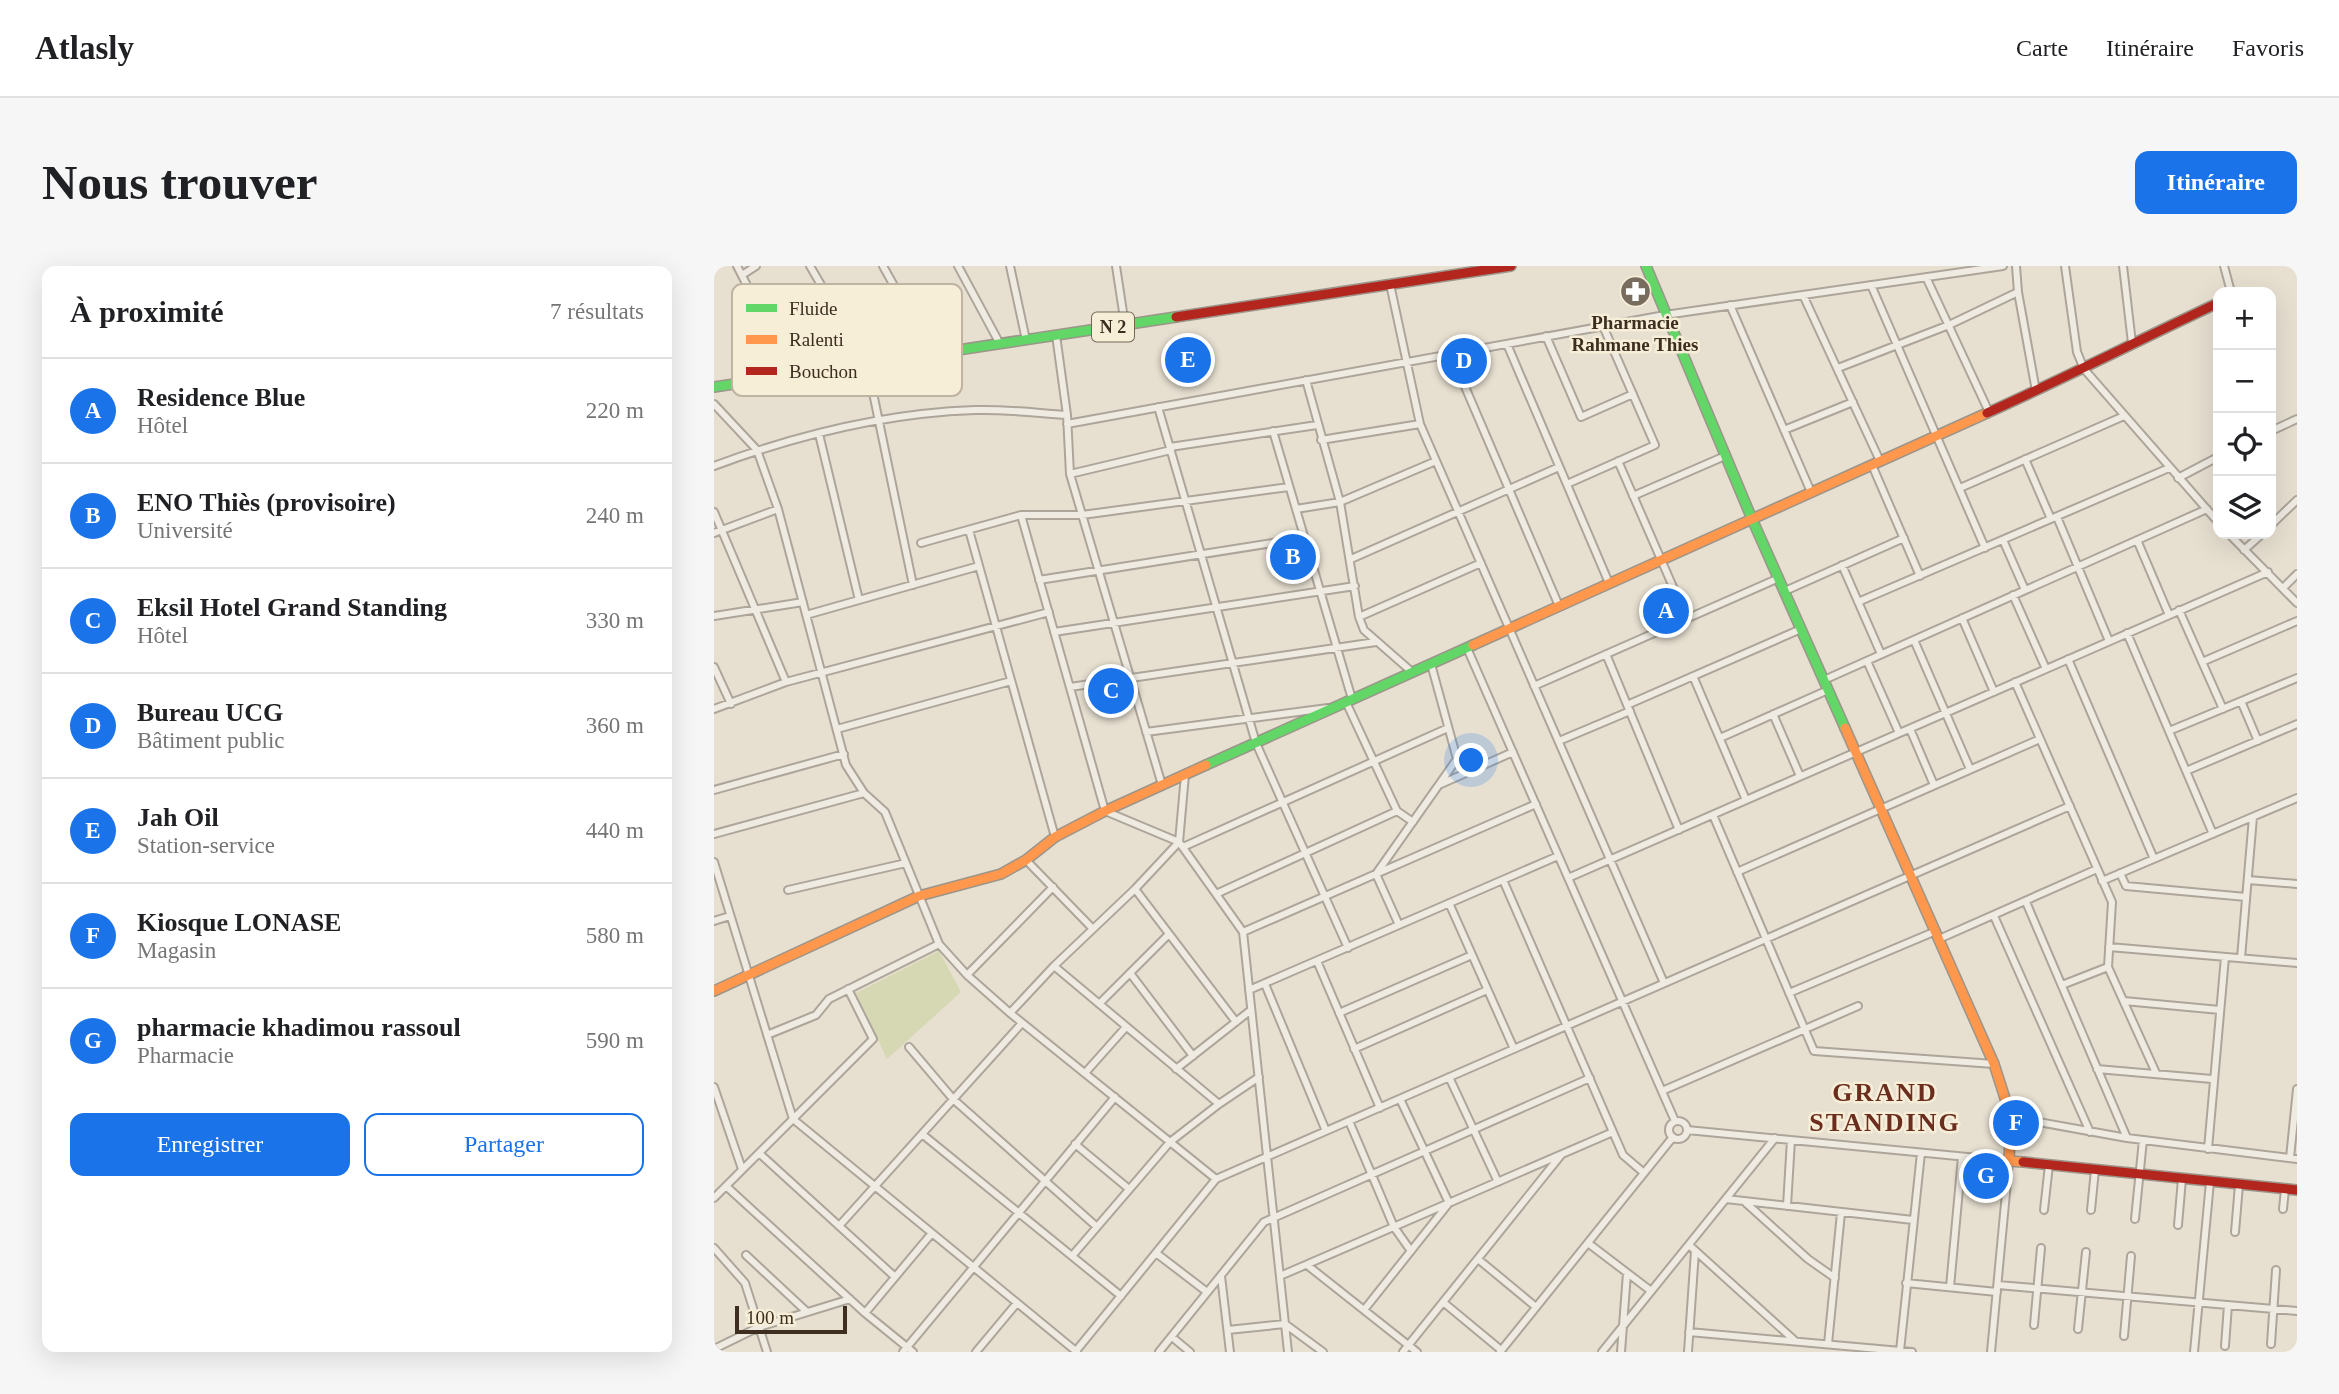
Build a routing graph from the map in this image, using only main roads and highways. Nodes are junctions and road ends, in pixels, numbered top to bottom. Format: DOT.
graph roads {
  1 [pos="1511,266"];
  2 [pos="1640,266"];
  3 [pos="1646,266"];
  4 [pos="1651,282"];
  5 [pos="2213,305"];
  6 [pos="962,350"];
  7 [pos="732,384"];
  8 [pos="714,387"];
  9 [pos="1752,519"];
  10 [pos="714,991"];
  11 [pos="2297,1190"];
  1 -- 6 [label="main road, N 2"];
  2 -- 4 [label="main road"];
  3 -- 4 [label="main road"];
  4 -- 9 [label="main road"];
  5 -- 9 [label="main road"];
  7 -- 8 [label="main road, N 2"];
  9 -- 10 [label="main road"];
  9 -- 11 [label="main road"];
}
